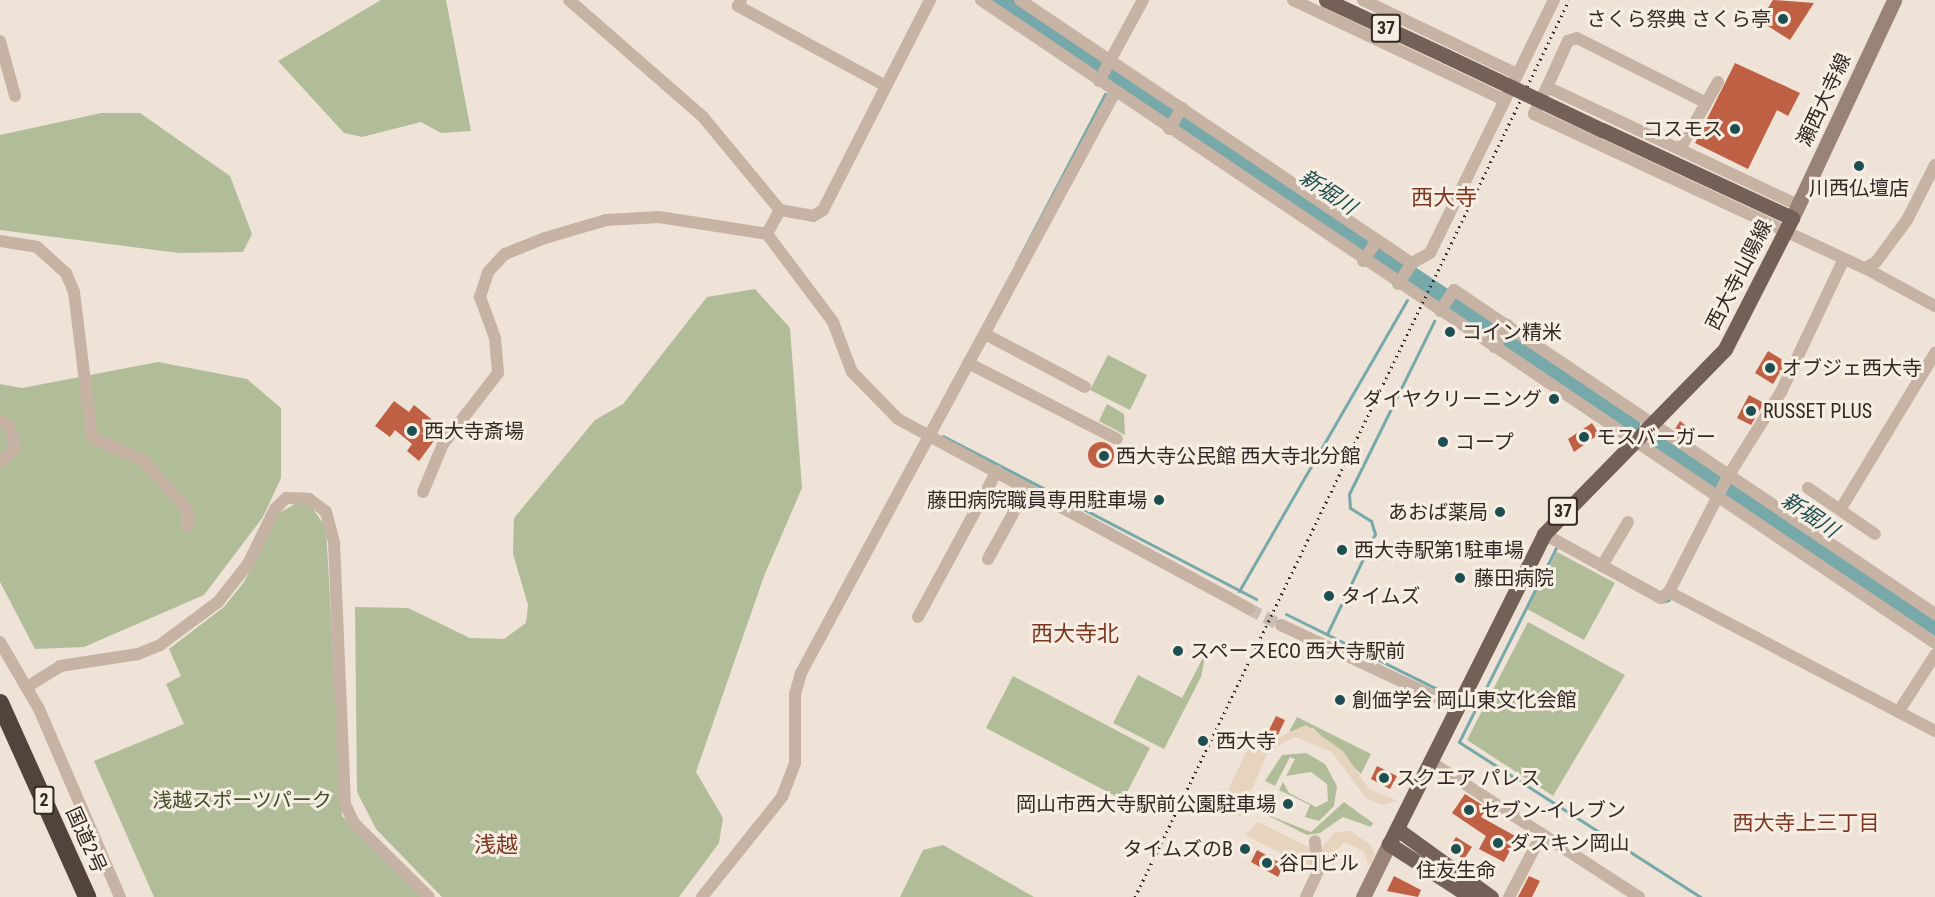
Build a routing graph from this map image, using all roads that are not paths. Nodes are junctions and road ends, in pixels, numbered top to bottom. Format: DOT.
graph roads {
  1 [pos="569,0"];
  2 [pos="741,0"];
  3 [pos="930,0"];
  4 [pos="981,0"];
  5 [pos="1020,0"];
  6 [pos="1143,0"];
  7 [pos="1293,0"];
  8 [pos="1326,0"];
  9 [pos="1364,0"];
  10 [pos="1554,0"];
  11 [pos="1894,0"];
  12 [pos="0,41"];
  13 [pos="1111,62"];
  14 [pos="1518,74"];
  15 [pos="1101,79"];
  16 [pos="1718,81"];
  17 [pos="886,86"];
  18 [pos="1547,87"];
  19 [pos="1115,92"];
  20 [pos="15,96"];
  21 [pos="1505,100"];
  22 [pos="1706,103"];
  23 [pos="1181,109"];
  24 [pos="1171,127"];
  25 [pos="1680,149"];
  26 [pos="1935,165"];
  27 [pos="780,210"];
  28 [pos="1792,218"];
  29 [pos="766,234"];
  30 [pos="0,241"];
  31 [pos="1376,242"];
  32 [pos="1364,259"];
  33 [pos="1844,259"];
  34 [pos="1411,264"];
  35 [pos="1865,268"];
  36 [pos="1400,282"];
  37 [pos="1935,306"];
  38 [pos="1441,309"];
  39 [pos="1507,327"];
  40 [pos="984,334"];
  41 [pos="1496,345"];
  42 [pos="1935,354"];
  43 [pos="968,363"];
  44 [pos="1085,387"];
  45 [pos="0,420"];
  46 [pos="1653,424"];
  47 [pos="930,435"];
  48 [pos="1117,439"];
  49 [pos="1636,441"];
  50 [pos="0,463"];
  51 [pos="997,471"];
  52 [pos="1728,477"];
  53 [pos="1028,488"];
  54 [pos="1808,488"];
  55 [pos="423,492"];
  56 [pos="1719,495"];
  57 [pos="1840,510"];
  58 [pos="1628,522"];
  59 [pos="187,526"];
  60 [pos="1544,534"];
  61 [pos="1875,534"];
  62 [pos="988,559"];
  63 [pos="1602,566"];
  64 [pos="1669,592"];
  65 [pos="1249,609"];
  66 [pos="1935,614"];
  67 [pos="918,617"];
  68 [pos="1281,625"];
  69 [pos="0,642"];
  70 [pos="1935,643"];
  71 [pos="1935,655"];
  72 [pos="27,687"];
  73 [pos="0,703"];
  74 [pos="1457,707"];
  75 [pos="1899,711"];
  76 [pos="1935,731"];
  77 [pos="1431,762"];
  78 [pos="1397,829"];
  79 [pos="1542,834"];
  80 [pos="1315,841"];
  81 [pos="1389,844"];
  82 [pos="87,897"];
  83 [pos="120,897"];
  84 [pos="429,897"];
  85 [pos="702,897"];
  86 [pos="1306,897"];
  87 [pos="1363,897"];
  88 [pos="1471,897"];
  89 [pos="1491,897"];
  90 [pos="1509,897"];
  91 [pos="1639,897"];
  1 -- 27 [label="street"];
  2 -- 17 [label="street"];
  3 -- 17 [label="street"];
  4 -- 15 [label="street"];
  5 -- 13 [label="street"];
  6 -- 13 [label="street"];
  7 -- 21 [label="street"];
  8 -- 28 [label="main road, 西大寺山陽線 / 37, bridge"];
  9 -- 14 [label="street"];
  10 -- 14 [label="street"];
  11 -- 28 [label="main road, 瀬西大寺線"];
  12 -- 20 [label="street"];
  13 -- 15 [label="street"];
  13 -- 23 [label="street"];
  14 -- 21 [label="street"];
  15 -- 19 [label="street"];
  16 -- 22 [label="street"];
  17 -- 27 [label="street"];
  18 -- 22 [label="street"];
  18 -- 25 [label="street"];
  18 -- 28 [label="street"];
  19 -- 24 [label="street"];
  19 -- 40 [label="street"];
  21 -- 34 [label="street"];
  22 -- 25 [label="street"];
  23 -- 24 [label="street"];
  23 -- 31 [label="street"];
  24 -- 32 [label="street"];
  25 -- 28 [label="street"];
  26 -- 35 [label="street"];
  27 -- 29 [label="street"];
  28 -- 33 [label="street"];
  28 -- 46 [label="main road, 西大寺山陽線 / 37"];
  29 -- 47 [label="street"];
  29 -- 55 [label="street"];
  30 -- 59 [label="street"];
  31 -- 32 [label="street"];
  31 -- 34 [label="street"];
  32 -- 36 [label="street"];
  33 -- 35 [label="street"];
  33 -- 52 [label="street"];
  34 -- 36 [label="street"];
  35 -- 37 [label="street"];
  36 -- 38 [label="street"];
  38 -- 39 [label="street"];
  38 -- 41 [label="street"];
  39 -- 41 [label="street"];
  39 -- 46 [label="street"];
  40 -- 43 [label="street"];
  40 -- 44 [label="street"];
  41 -- 49 [label="street"];
  42 -- 57 [label="street"];
  43 -- 47 [label="street"];
  43 -- 48 [label="street"];
  45 -- 50 [label="street"];
  46 -- 49 [label="main road, 西大寺山陽線 / 37"];
  46 -- 52 [label="street"];
  47 -- 51 [label="street"];
  47 -- 85 [label="street"];
  49 -- 56 [label="street"];
  49 -- 60 [label="main road, 西大寺山陽線 / 37"];
  51 -- 53 [label="street"];
  51 -- 67 [label="street"];
  52 -- 56 [label="street"];
  52 -- 66 [label="street"];
  53 -- 62 [label="street"];
  53 -- 65 [label="street"];
  54 -- 57 [label="street"];
  56 -- 64 [label="street"];
  56 -- 70 [label="street"];
  57 -- 61 [label="street"];
  58 -- 63 [label="street"];
  60 -- 63 [label="street"];
  60 -- 74 [label="main road, 西大寺山陽線 / 37"];
  63 -- 64 [label="street"];
  64 -- 75 [label="street"];
  68 -- 74 [label="street"];
  69 -- 72 [label="street"];
  71 -- 75 [label="street"];
  72 -- 83 [label="street"];
  72 -- 84 [label="street"];
  73 -- 82 [label="highway, 国道2号 / 2"];
  74 -- 77 [label="main road, 西大寺山陽線 / 37"];
  75 -- 76 [label="street"];
  77 -- 78 [label="main road, 西大寺山陽線 / 37"];
  77 -- 79 [label="street"];
  78 -- 81 [label="main road, 西大寺山陽線 / 37"];
  78 -- 89 [label="main road"];
  79 -- 90 [label="street"];
  79 -- 91 [label="street"];
  80 -- 86 [label="street"];
  81 -- 87 [label="main road"];
  81 -- 88 [label="main road"];
}
